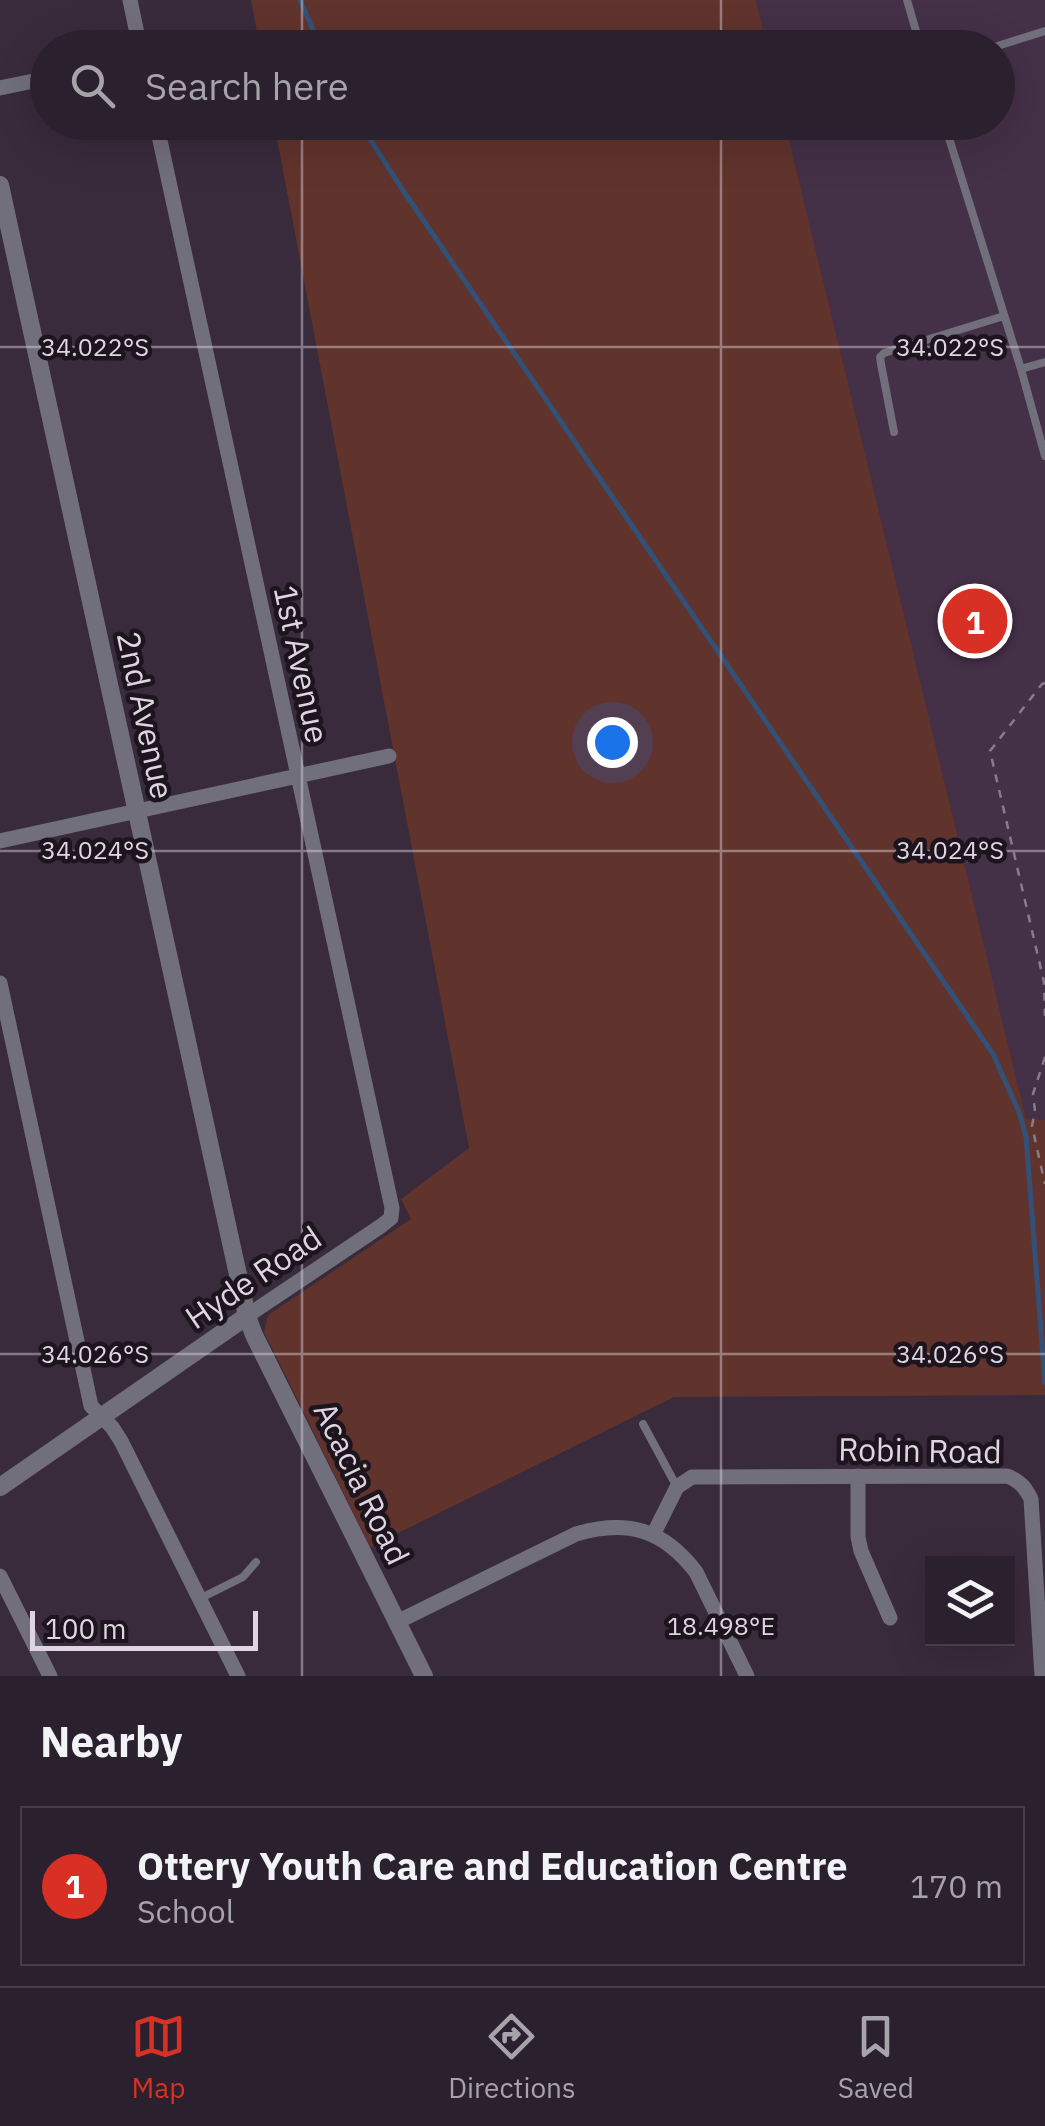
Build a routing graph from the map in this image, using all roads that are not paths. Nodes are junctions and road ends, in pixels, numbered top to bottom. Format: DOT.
graph roads {
  1 [pos="130,0"];
  2 [pos="907,0"];
  3 [pos="136,30"];
  4 [pos="916,30"];
  5 [pos="1045,31"];
  6 [pos="1015,40"];
  7 [pos="30,82"];
  8 [pos="0,88"];
  9 [pos="160,140"];
  10 [pos="950,140"];
  11 [pos="0,184"];
  12 [pos="1004,316"];
  13 [pos="1045,362"];
  14 [pos="1021,368"];
  15 [pos="894,432"];
  16 [pos="1045,456"];
  17 [pos="388,756"];
  18 [pos="298,774"];
  19 [pos="136,812"];
  20 [pos="0,841"];
  21 [pos="0,983"];
  22 [pos="391,1218"];
  23 [pos="247,1316"];
  24 [pos="101,1418"];
  25 [pos="643,1424"];
  26 [pos="858,1476"];
  27 [pos="0,1486"];
  28 [pos="676,1487"];
  29 [pos="653,1535"];
  30 [pos="256,1562"];
  31 [pos="0,1576"];
  32 [pos="199,1599"];
  33 [pos="890,1618"];
  34 [pos="397,1622"];
  35 [pos="50,1676"];
  36 [pos="238,1676"];
  37 [pos="424,1676"];
  38 [pos="747,1676"];
  39 [pos="1042,1676"];
  1 -- 3 [label="street"];
  2 -- 4 [label="lane"];
  5 -- 6 [label="lane"];
  7 -- 8 [label="street"];
  9 -- 18 [label="street, 1st Avenue"];
  10 -- 12 [label="lane"];
  11 -- 19 [label="street, 2nd Avenue"];
  12 -- 14 [label="lane"];
  12 -- 15 [label="lane"];
  13 -- 14 [label="lane"];
  14 -- 16 [label="lane"];
  17 -- 18 [label="street"];
  18 -- 19 [label="street"];
  18 -- 22 [label="street, 1st Avenue"];
  19 -- 20 [label="street"];
  19 -- 23 [label="street, 2nd Avenue"];
  21 -- 24 [label="street"];
  22 -- 23 [label="street, Hyde Road"];
  23 -- 24 [label="street, Hyde Road"];
  23 -- 34 [label="street, Acacia Road"];
  24 -- 27 [label="street, Hyde Road"];
  24 -- 32 [label="street"];
  25 -- 28 [label="lane"];
  26 -- 28 [label="street, Robin Road"];
  26 -- 33 [label="street"];
  26 -- 39 [label="street, Robin Road"];
  28 -- 29 [label="street"];
  29 -- 34 [label="street"];
  29 -- 38 [label="street"];
  30 -- 32 [label="lane"];
  31 -- 35 [label="street"];
  32 -- 36 [label="street"];
  34 -- 37 [label="street, Acacia Road"];
}
